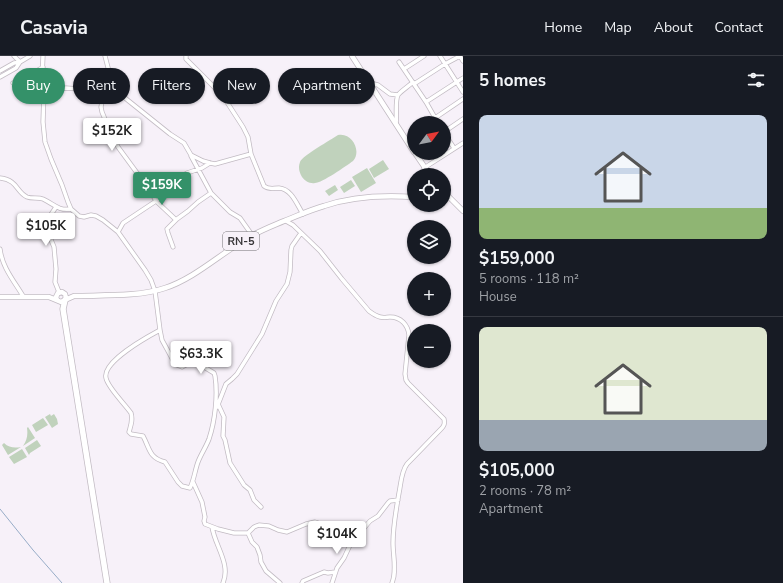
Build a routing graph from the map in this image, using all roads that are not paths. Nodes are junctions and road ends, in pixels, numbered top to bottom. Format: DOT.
graph roads {
  1 [pos="14,56"];
  2 [pos="30,56"];
  3 [pos="43,56"];
  4 [pos="105,56"];
  5 [pos="186,56"];
  6 [pos="352,56"];
  7 [pos="424,56"];
  8 [pos="440,56"];
  9 [pos="463,61"];
  10 [pos="20,62"];
  11 [pos="399,62"];
  12 [pos="445,64"];
  13 [pos="43,67"];
  14 [pos="108,68"];
  15 [pos="360,68"];
  16 [pos="404,69"];
  17 [pos="0,71"];
  18 [pos="0,77"];
  19 [pos="463,78"];
  20 [pos="456,82"];
  21 [pos="413,83"];
  22 [pos="375,85"];
  23 [pos="375,92"];
  24 [pos="463,92"];
  25 [pos="398,95"];
  26 [pos="463,99"];
  27 [pos="130,102"];
  28 [pos="426,102"];
  29 [pos="44,104"];
  30 [pos="102,104"];
  31 [pos="434,116"];
  32 [pos="438,116"];
  33 [pos="463,119"];
  34 [pos="396,124"];
  35 [pos="451,127"];
  36 [pos="407,141"];
  37 [pos="451,143"];
  38 [pos="463,143"];
  39 [pos="454,148"];
  40 [pos="251,154"];
  41 [pos="191,155"];
  42 [pos="419,160"];
  43 [pos="210,163"];
  44 [pos="424,168"];
  45 [pos="199,170"];
  46 [pos="0,178"];
  47 [pos="211,193"];
  48 [pos="407,196"];
  49 [pos="451,200"];
  50 [pos="156,201"];
  51 [pos="56,207"];
  52 [pos="71,209"];
  53 [pos="463,212"];
  54 [pos="303,214"];
  55 [pos="177,219"];
  56 [pos="286,221"];
  57 [pos="118,232"];
  58 [pos="301,233"];
  59 [pos="252,235"];
  60 [pos="173,247"];
  61 [pos="0,248"];
  62 [pos="155,291"];
  63 [pos="60,293"];
  64 [pos="23,296"];
  65 [pos="74,296"];
  66 [pos="0,297"];
  67 [pos="49,297"];
  68 [pos="58,300"];
  69 [pos="65,300"];
  70 [pos="63,310"];
  71 [pos="160,330"];
  72 [pos="218,404"];
  73 [pos="216,410"];
  74 [pos="193,482"];
  75 [pos="398,500"];
  76 [pos="260,507"];
  77 [pos="212,527"];
  78 [pos="248,532"];
  79 [pos="356,536"];
  80 [pos="336,572"];
  81 [pos="107,583"];
  82 [pos="223,583"];
  83 [pos="280,583"];
  84 [pos="302,583"];
  85 [pos="332,583"];
  86 [pos="392,583"];
  1 -- 10 [label="street"];
  2 -- 10 [label="street"];
  3 -- 13 [label="street"];
  4 -- 14 [label="street"];
  5 -- 40 [label="street"];
  6 -- 15 [label="main road"];
  7 -- 16 [label="street"];
  8 -- 12 [label="street"];
  9 -- 12 [label="street"];
  10 -- 17 [label="street"];
  10 -- 18 [label="street"];
  11 -- 16 [label="street"];
  12 -- 20 [label="street"];
  12 -- 21 [label="street"];
  16 -- 21 [label="street"];
  19 -- 20 [label="street"];
  20 -- 24 [label="street"];
  20 -- 28 [label="street"];
  21 -- 25 [label="street"];
  21 -- 28 [label="street"];
  22 -- 25 [label="street"];
  23 -- 34 [label="main road"];
  25 -- 34 [label="street"];
  26 -- 32 [label="street"];
  27 -- 41 [label="street"];
  28 -- 31 [label="street"];
  29 -- 52 [label="street"];
  30 -- 50 [label="street"];
  33 -- 35 [label="street"];
  34 -- 36 [label="main road"];
  37 -- 39 [label="street"];
  38 -- 39 [label="street"];
  39 -- 44 [label="street"];
  40 -- 43 [label="street"];
  40 -- 54 [label="street"];
  41 -- 43 [label="street"];
  41 -- 45 [label="street"];
  42 -- 44 [label="main road"];
  43 -- 45 [label="street"];
  45 -- 47 [label="street"];
  45 -- 50 [label="street"];
  46 -- 51 [label="street"];
  47 -- 55 [label="street"];
  47 -- 59 [label="street"];
  48 -- 54 [label="main road, RN-5"];
  49 -- 53 [label="main road"];
  50 -- 55 [label="street"];
  50 -- 57 [label="street"];
  51 -- 52 [label="street"];
  51 -- 63 [label="street"];
  52 -- 57 [label="street"];
  54 -- 56 [label="main road, RN-5"];
  55 -- 60 [label="street"];
  56 -- 58 [label="street"];
  56 -- 59 [label="main road, RN-5"];
  57 -- 62 [label="street"];
  58 -- 72 [label="street"];
  58 -- 75 [label="street"];
  59 -- 62 [label="main road, RN-5"];
  61 -- 64 [label="street"];
  62 -- 65 [label="main road, RN-5"];
  62 -- 71 [label="street"];
  63 -- 65 [label="main road, RN-5"];
  63 -- 67 [label="main road"];
  63 -- 68 [label="main road"];
  63 -- 69 [label="main road"];
  64 -- 66 [label="main road"];
  64 -- 67 [label="main road"];
  65 -- 69 [label="main road, RN-5"];
  67 -- 68 [label="main road"];
  68 -- 69 [label="main road"];
  68 -- 70 [label="highway"];
  69 -- 70 [label="highway"];
  70 -- 81 [label="highway"];
  71 -- 73 [label="street"];
  71 -- 74 [label="street"];
  72 -- 73 [label="street"];
  72 -- 76 [label="street"];
  73 -- 74 [label="street"];
  74 -- 77 [label="street"];
  75 -- 79 [label="street"];
  75 -- 86 [label="street"];
  77 -- 78 [label="street"];
  77 -- 82 [label="street"];
  78 -- 79 [label="street"];
  78 -- 83 [label="street"];
  79 -- 80 [label="street"];
  80 -- 84 [label="street"];
  80 -- 85 [label="street"];
}
